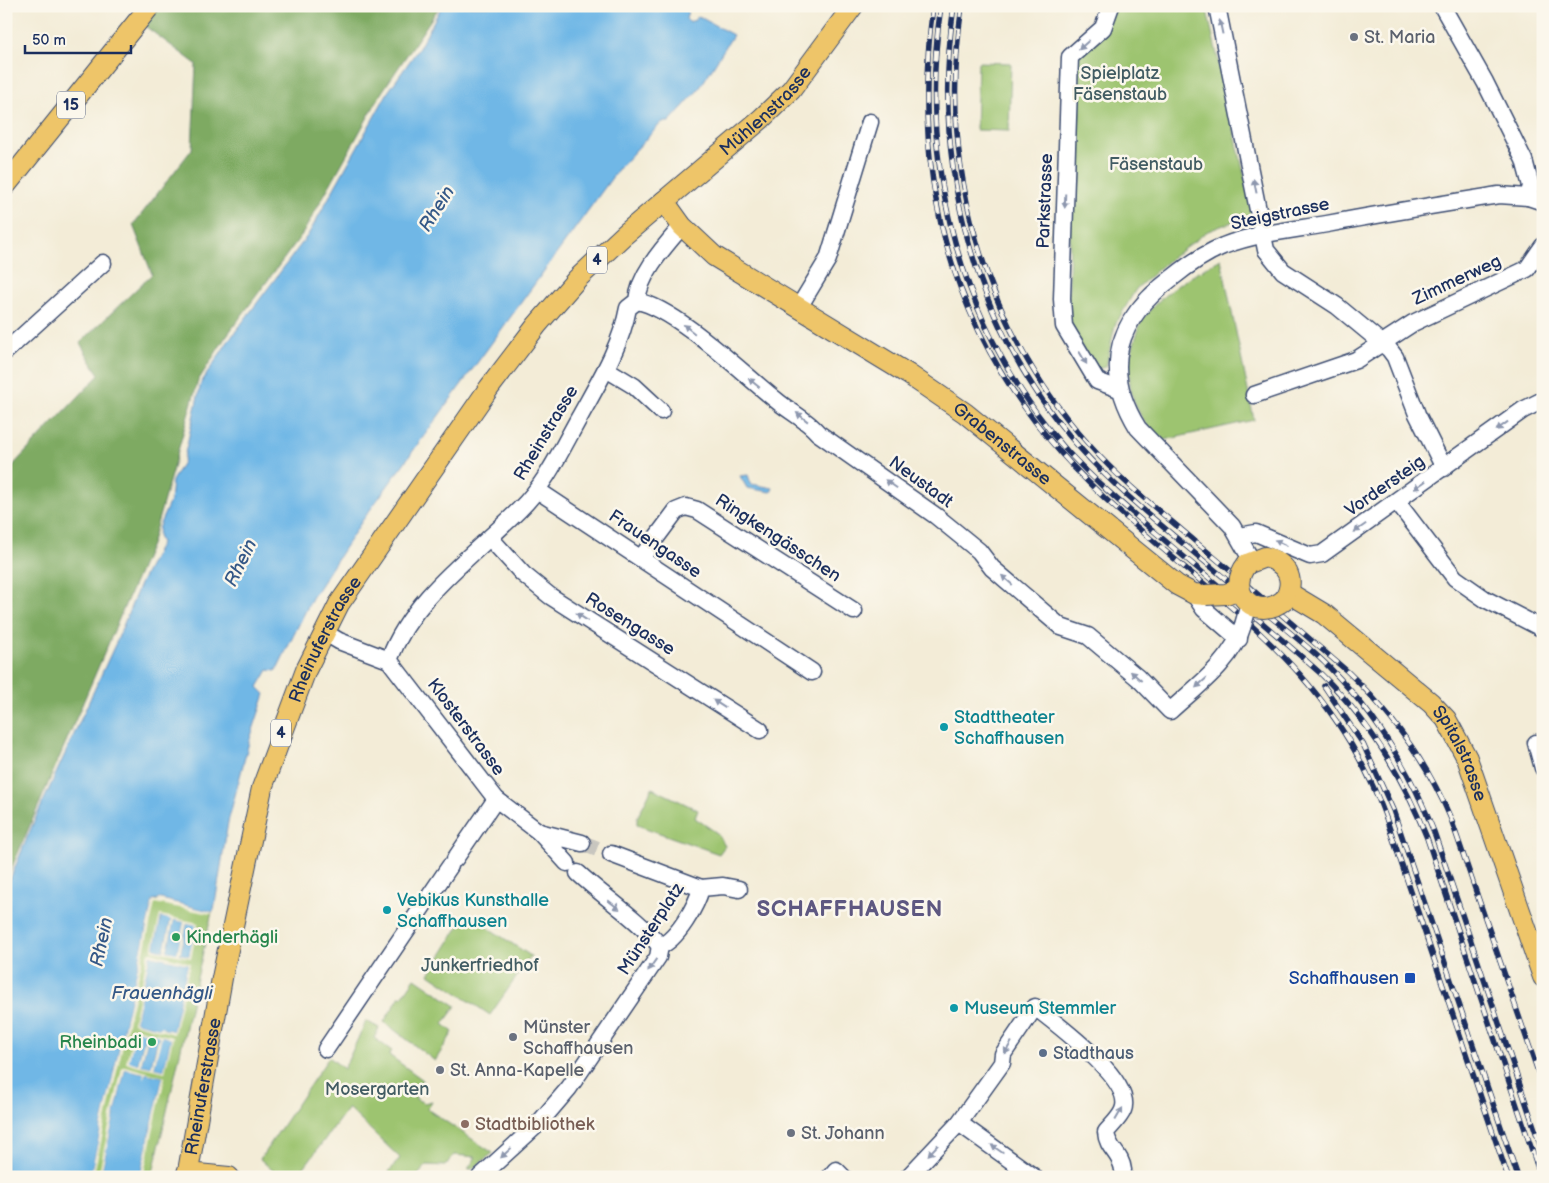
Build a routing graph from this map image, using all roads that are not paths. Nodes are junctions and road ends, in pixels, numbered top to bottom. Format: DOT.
graph roads {
  1 [pos="150,6"];
  2 [pos="853,6"];
  3 [pos="1111,6"];
  4 [pos="1217,6"];
  5 [pos="1442,6"];
  6 [pos="870,122"];
  7 [pos="6,185"];
  8 [pos="1536,200"];
  9 [pos="664,201"];
  10 [pos="682,226"];
  11 [pos="1263,234"];
  12 [pos="1543,246"];
  13 [pos="103,263"];
  14 [pos="637,301"];
  15 [pos="800,307"];
  16 [pos="1381,343"];
  17 [pos="6,350"];
  18 [pos="606,369"];
  19 [pos="1119,389"];
  20 [pos="1254,395"];
  21 [pos="1543,400"];
  22 [pos="661,411"];
  23 [pos="1444,468"];
  24 [pos="537,490"];
  25 [pos="1397,502"];
  26 [pos="1239,536"];
  27 [pos="490,538"];
  28 [pos="641,558"];
  29 [pos="1250,562"];
  30 [pos="1200,594"];
  31 [pos="1287,596"];
  32 [pos="1244,597"];
  33 [pos="854,611"];
  34 [pos="1543,629"];
  35 [pos="324,632"];
  36 [pos="1241,632"];
  37 [pos="389,660"];
  38 [pos="812,672"];
  39 [pos="760,730"];
  40 [pos="1536,743"];
  41 [pos="1543,768"];
  42 [pos="496,799"];
  43 [pos="539,832"];
  44 [pos="582,843"];
  45 [pos="611,854"];
  46 [pos="701,888"];
  47 [pos="739,889"];
  48 [pos="660,946"];
  49 [pos="1543,977"];
  50 [pos="326,1048"];
  51 [pos="959,1123"];
  52 [pos="187,1175"];
  53 [pos="1121,1175"];
  54 [pos="481,1176"];
  55 [pos="229,1177"];
  56 [pos="830,1177"];
  57 [pos="844,1177"];
  58 [pos="908,1177"];
  59 [pos="1034,1177"];
  1 -- 7 [label="main road, 15"];
  2 -- 9 [label="main road, Mühlenstrasse / 4"];
  3 -- 19 [label="street, Parkstrasse, one-way"];
  11 -- 4 [label="street, one-way"];
  5 -- 8 [label="street"];
  6 -- 15 [label="street"];
  8 -- 11 [label="street, Steigstrasse"];
  9 -- 10 [label="main road, Grabenstrasse"];
  9 -- 35 [label="main road, Rheinuferstrasse / 4"];
  10 -- 14 [label="street, Rheinstrasse"];
  10 -- 15 [label="main road, Grabenstrasse"];
  11 -- 16 [label="street"];
  11 -- 19 [label="street, Steigstrasse"];
  12 -- 16 [label="street, Zimmerweg"];
  13 -- 17 [label="street"];
  14 -- 18 [label="street, Rheinstrasse"];
  36 -- 14 [label="street, Neustadt, one-way"];
  15 -- 30 [label="main road, Grabenstrasse"];
  16 -- 20 [label="street, Zimmerweg"];
  16 -- 23 [label="street"];
  18 -- 22 [label="street"];
  18 -- 24 [label="street, Rheinstrasse"];
  19 -- 26 [label="street, Steigstrasse"];
  21 -- 23 [label="street, Vordersteig, one-way"];
  23 -- 25 [label="street, Vordersteig, one-way"];
  24 -- 27 [label="street, Rheinstrasse"];
  24 -- 28 [label="street, Frauengasse"];
  25 -- 26 [label="street, Vordersteig, one-way"];
  25 -- 34 [label="street"];
  26 -- 29 [label="street, Steigstrasse"];
  27 -- 37 [label="street, Rheinstrasse"];
  39 -- 27 [label="street, Rosengasse, one-way"];
  28 -- 33 [label="street, Ringkengässchen"];
  28 -- 38 [label="street, Frauengasse"];
  29 -- 31 [label="main road"];
  29 -- 32 [label="main road, bridge"];
  30 -- 32 [label="main road, bridge"];
  30 -- 36 [label="street, Grabenstrasse"];
  31 -- 32 [label="main road, bridge"];
  31 -- 49 [label="main road, Spitalstrasse"];
  32 -- 36 [label="street, bridge"];
  35 -- 37 [label="street"];
  35 -- 52 [label="main road, Rheinuferstrasse / 4"];
  37 -- 42 [label="street, Klosterstrasse"];
  40 -- 41 [label="street"];
  42 -- 43 [label="street, Klosterstrasse"];
  42 -- 50 [label="street"];
  43 -- 44 [label="street"];
  43 -- 48 [label="street, Klosterstrasse, one-way"];
  45 -- 46 [label="street"];
  46 -- 47 [label="street"];
  46 -- 48 [label="street, Münsterplatz"];
  48 -- 54 [label="street, Münsterplatz, one-way"];
  53 -- 51 [label="street, one-way"];
  51 -- 58 [label="street, one-way"];
  59 -- 51 [label="street, one-way"];
  52 -- 55 [label="main road, 4"];
  56 -- 57 [label="street"];
}
